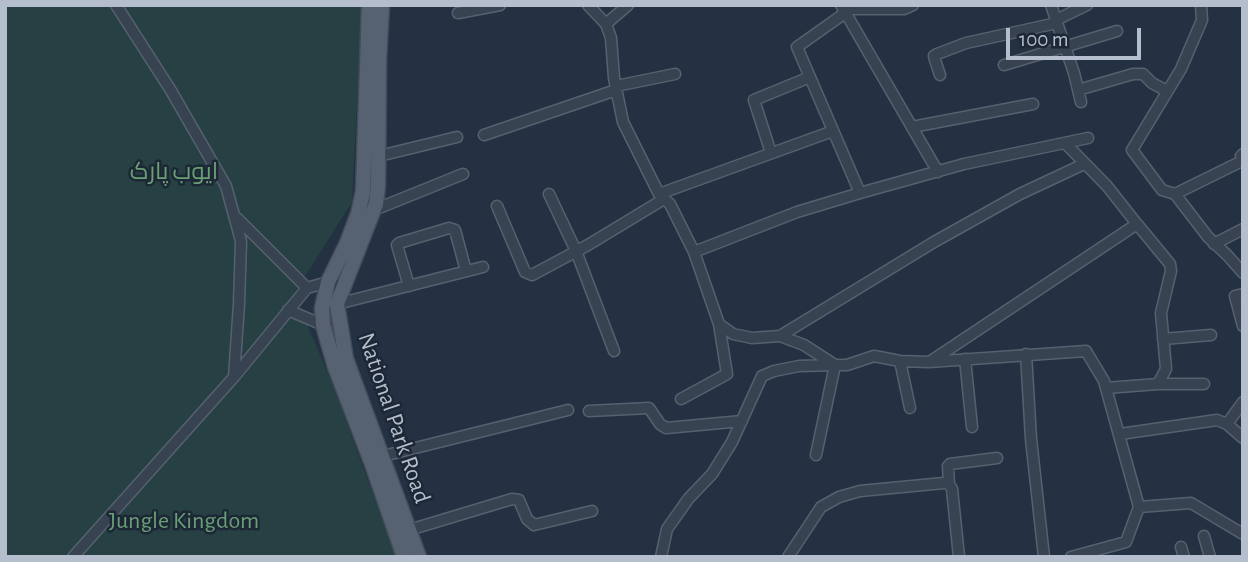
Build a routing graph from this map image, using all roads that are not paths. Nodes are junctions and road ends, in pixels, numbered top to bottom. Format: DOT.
graph roads {
  1 [pos="116,5"];
  2 [pos="369,5"];
  3 [pos="382,5"];
  4 [pos="500,5"];
  5 [pos="587,5"];
  6 [pos="628,5"];
  7 [pos="913,5"];
  8 [pos="1051,5"];
  9 [pos="1087,5"];
  10 [pos="1201,5"];
  11 [pos="843,9"];
  12 [pos="458,13"];
  13 [pos="1056,22"];
  14 [pos="606,24"];
  15 [pos="1117,31"];
  16 [pos="1065,48"];
  17 [pos="1004,65"];
  18 [pos="675,74"];
  19 [pos="940,75"];
  20 [pos="810,77"];
  21 [pos="616,88"];
  22 [pos="1167,91"];
  23 [pos="1033,104"];
  24 [pos="912,127"];
  25 [pos="833,131"];
  26 [pos="484,135"];
  27 [pos="457,137"];
  28 [pos="1088,138"];
  29 [pos="1065,143"];
  30 [pos="771,153"];
  31 [pos="1243,154"];
  32 [pos="379,156"];
  33 [pos="1084,164"];
  34 [pos="938,172"];
  35 [pos="463,174"];
  36 [pos="860,193"];
  37 [pos="549,194"];
  38 [pos="1175,194"];
  39 [pos="661,196"];
  40 [pos="497,206"];
  41 [pos="374,210"];
  42 [pos="236,217"];
  43 [pos="1137,223"];
  44 [pos="1243,229"];
  45 [pos="1214,244"];
  46 [pos="576,251"];
  47 [pos="694,252"];
  48 [pos="482,267"];
  49 [pos="466,271"];
  50 [pos="1243,273"];
  51 [pos="335,284"];
  52 [pos="409,286"];
  53 [pos="307,288"];
  54 [pos="1243,294"];
  55 [pos="337,304"];
  56 [pos="288,310"];
  57 [pos="719,324"];
  58 [pos="323,325"];
  59 [pos="1243,326"];
  60 [pos="1211,335"];
  61 [pos="780,336"];
  62 [pos="1163,339"];
  63 [pos="614,351"];
  64 [pos="1026,354"];
  65 [pos="236,355"];
  66 [pos="249,358"];
  67 [pos="965,359"];
  68 [pos="900,361"];
  69 [pos="929,362"];
  70 [pos="835,365"];
  71 [pos="233,377"];
  72 [pos="1158,384"];
  73 [pos="1204,384"];
  74 [pos="1106,388"];
  75 [pos="681,399"];
  76 [pos="1243,402"];
  77 [pos="910,408"];
  78 [pos="568,410"];
  79 [pos="589,411"];
  80 [pos="741,421"];
  81 [pos="1227,424"];
  82 [pos="972,427"];
  83 [pos="1120,434"];
  84 [pos="1243,438"];
  85 [pos="816,455"];
  86 [pos="383,456"];
  87 [pos="997,458"];
  88 [pos="949,484"];
  89 [pos="1139,507"];
  90 [pos="592,511"];
  91 [pos="409,530"];
  92 [pos="1243,534"];
  93 [pos="1204,536"];
  94 [pos="73,557"];
  95 [pos="404,557"];
  96 [pos="419,557"];
  97 [pos="661,557"];
  98 [pos="788,557"];
  99 [pos="959,557"];
  100 [pos="1044,557"];
  101 [pos="1071,557"];
  102 [pos="1210,557"];
  1 -- 42 [label="street"];
  2 -- 51 [label="main road, National Park Road"];
  3 -- 32 [label="main road, National Park Road"];
  4 -- 12 [label="street"];
  5 -- 14 [label="street"];
  6 -- 14 [label="street"];
  7 -- 11 [label="street"];
  8 -- 13 [label="street"];
  9 -- 13 [label="street"];
  10 -- 22 [label="street"];
  11 -- 20 [label="street"];
  11 -- 24 [label="street"];
  13 -- 16 [label="street"];
  13 -- 19 [label="street"];
  14 -- 21 [label="street"];
  15 -- 16 [label="street"];
  16 -- 17 [label="street"];
  16 -- 22 [label="street"];
  18 -- 21 [label="street"];
  20 -- 25 [label="street"];
  20 -- 30 [label="street"];
  21 -- 26 [label="street"];
  21 -- 39 [label="street"];
  22 -- 38 [label="street"];
  23 -- 24 [label="street"];
  24 -- 34 [label="street"];
  25 -- 30 [label="street"];
  25 -- 36 [label="street"];
  27 -- 32 [label="street"];
  28 -- 29 [label="street"];
  29 -- 33 [label="street"];
  29 -- 34 [label="street"];
  30 -- 39 [label="street"];
  31 -- 38 [label="street"];
  32 -- 41 [label="main road, National Park Road"];
  33 -- 43 [label="street"];
  33 -- 61 [label="street"];
  34 -- 36 [label="street"];
  35 -- 41 [label="street"];
  36 -- 47 [label="street"];
  37 -- 46 [label="street"];
  38 -- 45 [label="street"];
  39 -- 46 [label="street"];
  39 -- 47 [label="street"];
  40 -- 46 [label="street"];
  41 -- 51 [label="main road, National Park Road"];
  42 -- 53 [label="street"];
  42 -- 65 [label="street"];
  43 -- 62 [label="street"];
  43 -- 69 [label="street"];
  44 -- 45 [label="street"];
  45 -- 50 [label="street"];
  46 -- 63 [label="street"];
  47 -- 57 [label="street"];
  48 -- 49 [label="street"];
  49 -- 52 [label="street"];
  49 -- 52 [label="street"];
  51 -- 53 [label="street"];
  51 -- 55 [label="main road, National Park Road"];
  51 -- 58 [label="main road, National Park Road"];
  52 -- 55 [label="street"];
  53 -- 56 [label="street"];
  54 -- 59 [label="street"];
  55 -- 86 [label="main road, National Park Road"];
  56 -- 58 [label="street"];
  56 -- 66 [label="street"];
  57 -- 61 [label="street"];
  57 -- 75 [label="street"];
  58 -- 95 [label="main road, National Park Road"];
  60 -- 62 [label="street"];
  61 -- 70 [label="street"];
  62 -- 72 [label="street"];
  64 -- 67 [label="street"];
  64 -- 74 [label="street"];
  64 -- 100 [label="street"];
  65 -- 66 [label="street"];
  65 -- 71 [label="street"];
  66 -- 71 [label="street"];
  67 -- 69 [label="street"];
  67 -- 82 [label="street"];
  68 -- 69 [label="street"];
  68 -- 70 [label="street"];
  68 -- 77 [label="street"];
  70 -- 80 [label="street"];
  70 -- 85 [label="street"];
  71 -- 94 [label="street"];
  72 -- 73 [label="street"];
  72 -- 74 [label="street"];
  74 -- 83 [label="street"];
  76 -- 81 [label="street"];
  78 -- 86 [label="street"];
  79 -- 80 [label="street"];
  80 -- 97 [label="street"];
  81 -- 83 [label="street"];
  81 -- 84 [label="street"];
  83 -- 89 [label="street"];
  86 -- 91 [label="main road, National Park Road"];
  87 -- 88 [label="street"];
  88 -- 98 [label="street"];
  88 -- 99 [label="street"];
  89 -- 92 [label="street"];
  89 -- 101 [label="street"];
  90 -- 91 [label="street"];
  91 -- 96 [label="main road, National Park Road"];
  93 -- 102 [label="street"];
}
